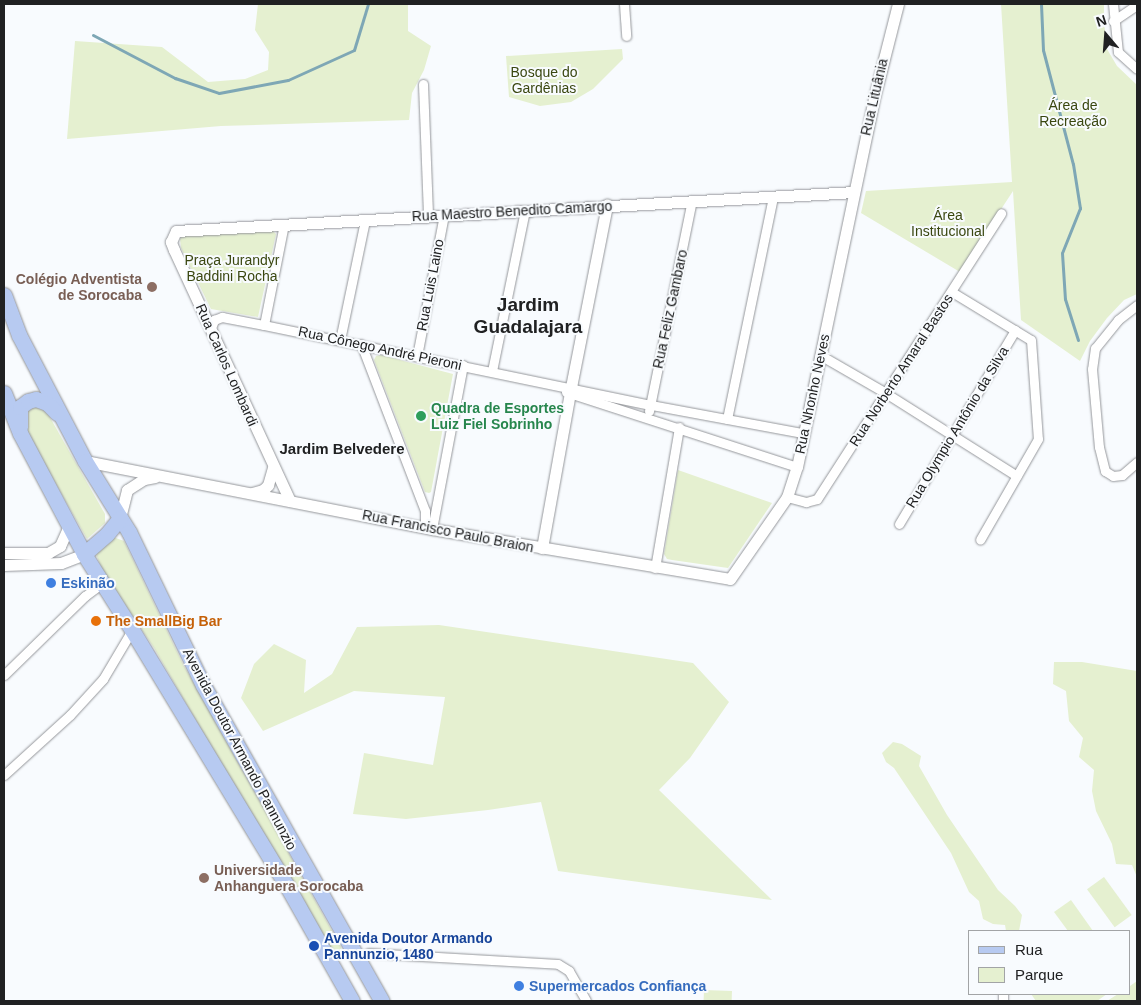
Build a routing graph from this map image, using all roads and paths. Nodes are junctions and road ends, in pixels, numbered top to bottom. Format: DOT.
graph roads {
  1 [pos="624,4"];
  2 [pos="898,4"];
  3 [pos="1113,4"];
  4 [pos="1137,5"];
  5 [pos="1113,21"];
  6 [pos="626,36"];
  7 [pos="1137,69"];
  8 [pos="423,84"];
  9 [pos="854,192"];
  10 [pos="773,197"];
  11 [pos="692,200"];
  12 [pos="607,206"];
  13 [pos="525,210"];
  14 [pos="1001,213"];
  15 [pos="444,215"];
  16 [pos="428,216"];
  17 [pos="366,220"];
  18 [pos="284,224"];
  19 [pos="173,235"];
  20 [pos="952,292"];
  21 [pos="4,295"];
  22 [pos="1137,305"];
  23 [pos="264,324"];
  24 [pos="211,328"];
  25 [pos="1016,330"];
  26 [pos="340,340"];
  27 [pos="361,344"];
  28 [pos="820,355"];
  29 [pos="417,356"];
  30 [pos="463,365"];
  31 [pos="492,371"];
  32 [pos="570,391"];
  33 [pos="884,392"];
  34 [pos="4,393"];
  35 [pos="651,405"];
  36 [pos="60,416"];
  37 [pos="648,416"];
  38 [pos="726,418"];
  39 [pos="679,427"];
  40 [pos="20,433"];
  41 [pos="802,434"];
  42 [pos="952,434"];
  43 [pos="85,460"];
  44 [pos="1137,462"];
  45 [pos="273,467"];
  46 [pos="797,467"];
  47 [pos="1017,476"];
  48 [pos="166,477"];
  49 [pos="248,494"];
  50 [pos="787,497"];
  51 [pos="290,501"];
  52 [pos="120,518"];
  53 [pos="899,524"];
  54 [pos="69,526"];
  55 [pos="428,528"];
  56 [pos="980,540"];
  57 [pos="542,548"];
  58 [pos="4,553"];
  59 [pos="84,554"];
  60 [pos="4,565"];
  61 [pos="655,568"];
  62 [pos="730,580"];
  63 [pos="102,583"];
  64 [pos="132,630"];
  65 [pos="4,674"];
  66 [pos="4,775"];
  67 [pos="356,959"];
  68 [pos="337,975"];
  69 [pos="352,1001"];
  70 [pos="382,1001"];
  71 [pos="586,1001"];
  1 -- 6 [label="street"];
  2 -- 9 [label="street, Rua Lituânia"];
  3 -- 5 [label="street"];
  4 -- 5 [label="street"];
  5 -- 7 [label="street"];
  8 -- 16 [label="street"];
  9 -- 10 [label="street, Rua Maestro Benedito Camargo"];
  9 -- 28 [label="street, Rua Nhonho Neves"];
  10 -- 11 [label="street, Rua Maestro Benedito Camargo"];
  10 -- 38 [label="street"];
  11 -- 12 [label="street, Rua Maestro Benedito Camargo"];
  11 -- 35 [label="street, Rua Feliz Gambaro"];
  12 -- 13 [label="street, Rua Maestro Benedito Camargo"];
  12 -- 32 [label="street"];
  13 -- 15 [label="street, Rua Maestro Benedito Camargo"];
  13 -- 31 [label="street"];
  14 -- 20 [label="street, Rua Norberto Amaral Bastos"];
  15 -- 16 [label="street, Rua Maestro Benedito Camargo"];
  15 -- 29 [label="street, Rua Luis Laino"];
  16 -- 17 [label="street, Rua Maestro Benedito Camargo"];
  17 -- 18 [label="street, Rua Maestro Benedito Camargo"];
  17 -- 26 [label="street"];
  18 -- 19 [label="street, Rua Maestro Benedito Camargo"];
  18 -- 23 [label="street"];
  19 -- 24 [label="street, Rua Carlos Lombardi"];
  20 -- 25 [label="street"];
  20 -- 33 [label="street, Rua Norberto Amaral Bastos"];
  21 -- 36 [label="main road, Avenida Doutor Armando Pannunzio"];
  22 -- 44 [label="street"];
  23 -- 24 [label="street, Rua Cônego André Pieroni"];
  23 -- 26 [label="street, Rua Cônego André Pieroni"];
  24 -- 45 [label="street, Rua Carlos Lombardi"];
  25 -- 42 [label="street, Rua Olympio Antônio da Silva"];
  25 -- 47 [label="street"];
  26 -- 27 [label="street, Rua Cônego André Pieroni"];
  27 -- 29 [label="street, Rua Cônego André Pieroni"];
  27 -- 55 [label="street"];
  28 -- 33 [label="street"];
  28 -- 41 [label="street, Rua Nhonho Neves"];
  29 -- 30 [label="street, Rua Cônego André Pieroni"];
  30 -- 31 [label="street, Rua Cônego André Pieroni"];
  30 -- 55 [label="street"];
  31 -- 32 [label="street, Rua Cônego André Pieroni"];
  32 -- 35 [label="street, Rua Cônego André Pieroni"];
  32 -- 37 [label="street, Rua Cônego André Pieroni"];
  32 -- 57 [label="street"];
  33 -- 42 [label="street"];
  33 -- 50 [label="street, Rua Norberto Amaral Bastos"];
  34 -- 40 [label="main road, Avenida Doutor Armando Pannunzio"];
  35 -- 37 [label="street, Rua Feliz Gambaro"];
  35 -- 38 [label="street, Rua Cônego André Pieroni"];
  36 -- 40 [label="main road"];
  36 -- 43 [label="main road, Avenida Doutor Armando Pannunzio"];
  37 -- 39 [label="street, Rua Cônego André Pieroni"];
  38 -- 41 [label="street, Rua Cônego André Pieroni"];
  39 -- 46 [label="street, Rua Cônego André Pieroni"];
  39 -- 61 [label="street"];
  40 -- 54 [label="main road, Avenida Doutor Armando Pannunzio"];
  41 -- 46 [label="street, Rua Nhonho Neves"];
  42 -- 47 [label="street"];
  42 -- 53 [label="street, Rua Olympio Antônio da Silva"];
  43 -- 48 [label="street, Rua Francisco Paulo Braion"];
  43 -- 52 [label="main road, Avenida Doutor Armando Pannunzio"];
  45 -- 49 [label="street"];
  45 -- 51 [label="street, Rua Carlos Lombardi"];
  46 -- 50 [label="street, Rua Nhonho Neves"];
  47 -- 56 [label="street"];
  48 -- 49 [label="street, Rua Francisco Paulo Braion"];
  48 -- 52 [label="street, Rua Francisco Paulo Braion"];
  49 -- 51 [label="street, Rua Francisco Paulo Braion"];
  50 -- 62 [label="street, Rua Nhonho Neves"];
  51 -- 55 [label="street, Rua Francisco Paulo Braion"];
  52 -- 59 [label="main road"];
  52 -- 67 [label="main road, Avenida Doutor Armando Pannunzio"];
  54 -- 58 [label="street"];
  54 -- 59 [label="main road, Avenida Doutor Armando Pannunzio"];
  55 -- 57 [label="street, Rua Francisco Paulo Braion"];
  57 -- 61 [label="street, Rua Francisco Paulo Braion"];
  59 -- 60 [label="street"];
  59 -- 63 [label="main road, Avenida Doutor Armando Pannunzio"];
  61 -- 62 [label="street, Rua Francisco Paulo Braion"];
  63 -- 64 [label="main road, Avenida Doutor Armando Pannunzio"];
  63 -- 65 [label="street"];
  64 -- 66 [label="street"];
  64 -- 68 [label="main road, Avenida Doutor Armando Pannunzio"];
  67 -- 68 [label="main road"];
  67 -- 70 [label="main road, Avenida Doutor Armando Pannunzio"];
  67 -- 71 [label="street"];
  68 -- 69 [label="main road, Avenida Doutor Armando Pannunzio"];
}
